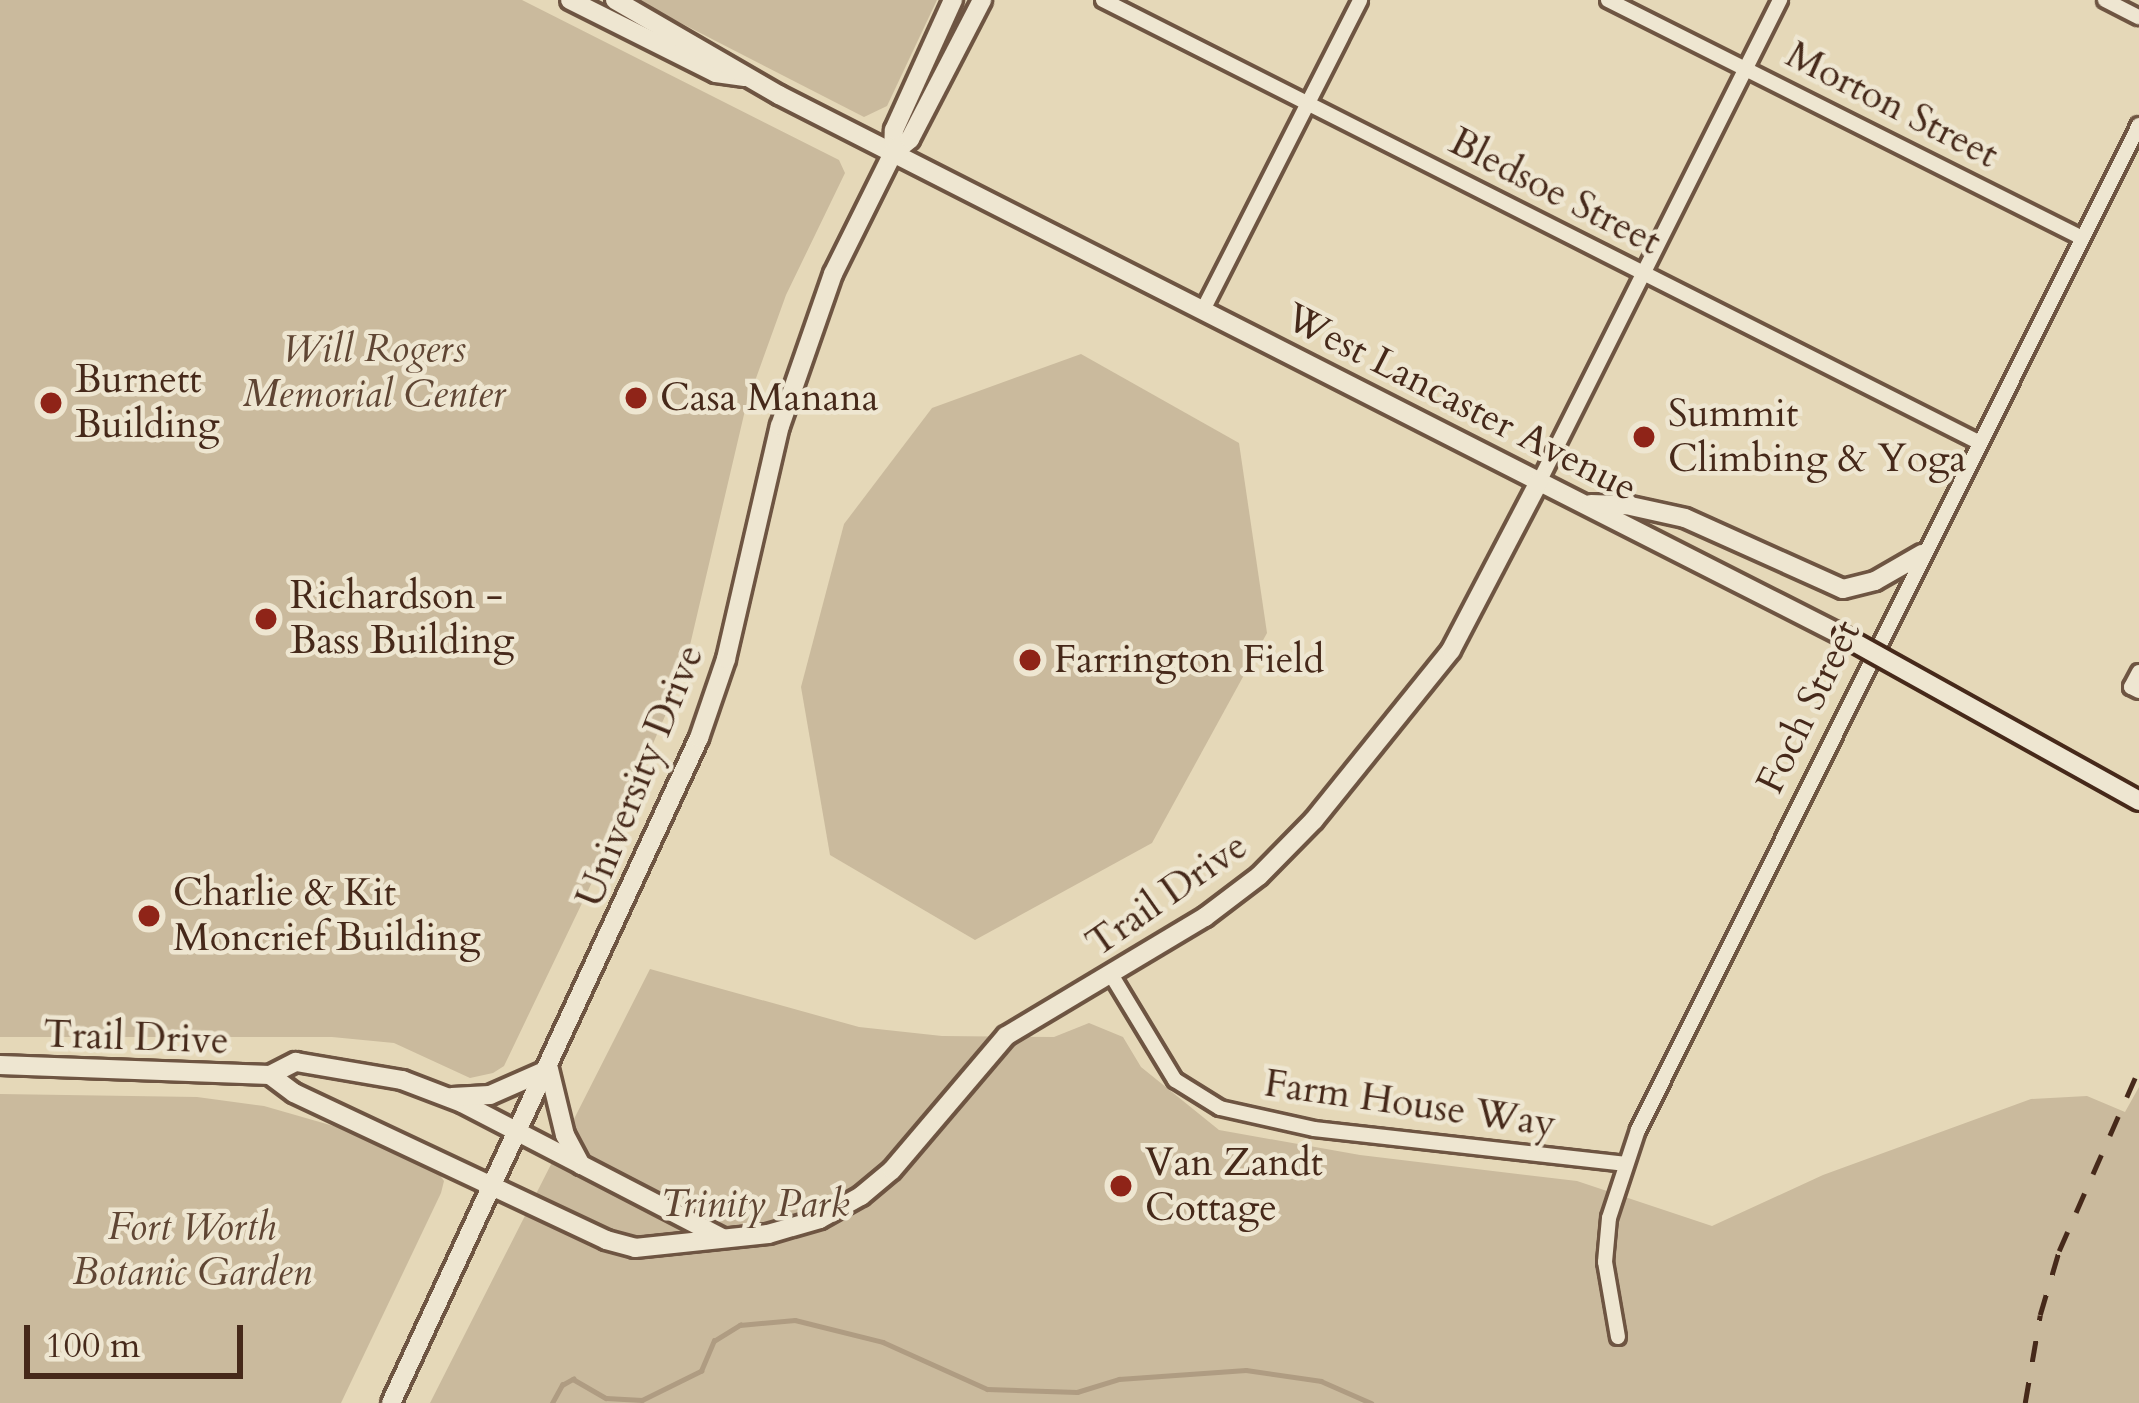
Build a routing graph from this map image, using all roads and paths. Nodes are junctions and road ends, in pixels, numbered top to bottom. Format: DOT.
graph roads {
  1 [pos="570,0"];
  2 [pos="615,0"];
  3 [pos="952,0"];
  4 [pos="982,0"];
  5 [pos="1103,0"];
  6 [pos="1360,0"];
  7 [pos="1608,0"];
  8 [pos="1780,0"];
  9 [pos="2105,0"];
  10 [pos="2139,17"];
  11 [pos="1746,69"];
  12 [pos="745,77"];
  13 [pos="1308,103"];
  14 [pos="2139,125"];
  15 [pos="892,153"];
  16 [pos="2083,238"];
  17 [pos="1642,273"];
  18 [pos="1204,308"];
  19 [pos="1978,442"];
  20 [pos="1540,480"];
  21 [pos="1587,505"];
  22 [pos="1922,554"];
  23 [pos="2139,800"];
  24 [pos="1112,976"];
  25 [pos="0,1065"];
  26 [pos="549,1069"];
  27 [pos="270,1075"];
  28 [pos="447,1097"];
  29 [pos="518,1133"];
  30 [pos="1624,1164"];
  31 [pos="581,1165"];
  32 [pos="494,1184"];
  33 [pos="725,1238"];
  34 [pos="1618,1337"];
  35 [pos="391,1403"];
  1 -- 12 [label="main road, West Lancaster Avenue"];
  2 -- 12 [label="main road, West Lancaster Avenue"];
  3 -- 15 [label="main road, University Drive"];
  4 -- 15 [label="main road, University Drive"];
  5 -- 13 [label="street, Bledsoe Street"];
  6 -- 13 [label="street"];
  7 -- 11 [label="street, Morton Street"];
  8 -- 11 [label="street"];
  9 -- 10 [label="street"];
  11 -- 16 [label="street, Morton Street"];
  11 -- 17 [label="street"];
  12 -- 15 [label="main road, West Lancaster Avenue"];
  13 -- 17 [label="street, Bledsoe Street"];
  13 -- 18 [label="street"];
  14 -- 16 [label="street, Foch Street"];
  15 -- 18 [label="main road, West Lancaster Avenue"];
  15 -- 26 [label="main road, University Drive"];
  16 -- 19 [label="street, Foch Street"];
  17 -- 19 [label="street, Bledsoe Street"];
  17 -- 20 [label="street"];
  18 -- 20 [label="main road, West Lancaster Avenue"];
  19 -- 22 [label="street, Foch Street"];
  20 -- 21 [label="main road, West Lancaster Avenue"];
  20 -- 24 [label="main road, Trail Drive"];
  21 -- 22 [label="main road"];
  21 -- 23 [label="main road, West Lancaster Avenue, bridge"];
  22 -- 30 [label="street, Foch Street"];
  24 -- 30 [label="street, Farm House Way"];
  24 -- 33 [label="main road, Trail Drive"];
  25 -- 27 [label="main road, Trail Drive"];
  26 -- 28 [label="main road"];
  26 -- 29 [label="main road, University Drive"];
  26 -- 31 [label="main road"];
  27 -- 28 [label="main road, Trail Drive"];
  27 -- 32 [label="main road, Trail Drive"];
  28 -- 29 [label="main road, Trail Drive"];
  29 -- 31 [label="main road, Trail Drive"];
  29 -- 32 [label="main road, University Drive"];
  30 -- 34 [label="street, Foch Street"];
  31 -- 33 [label="main road, Trail Drive"];
  32 -- 33 [label="main road, Trail Drive"];
  32 -- 35 [label="main road, University Drive"];
}
